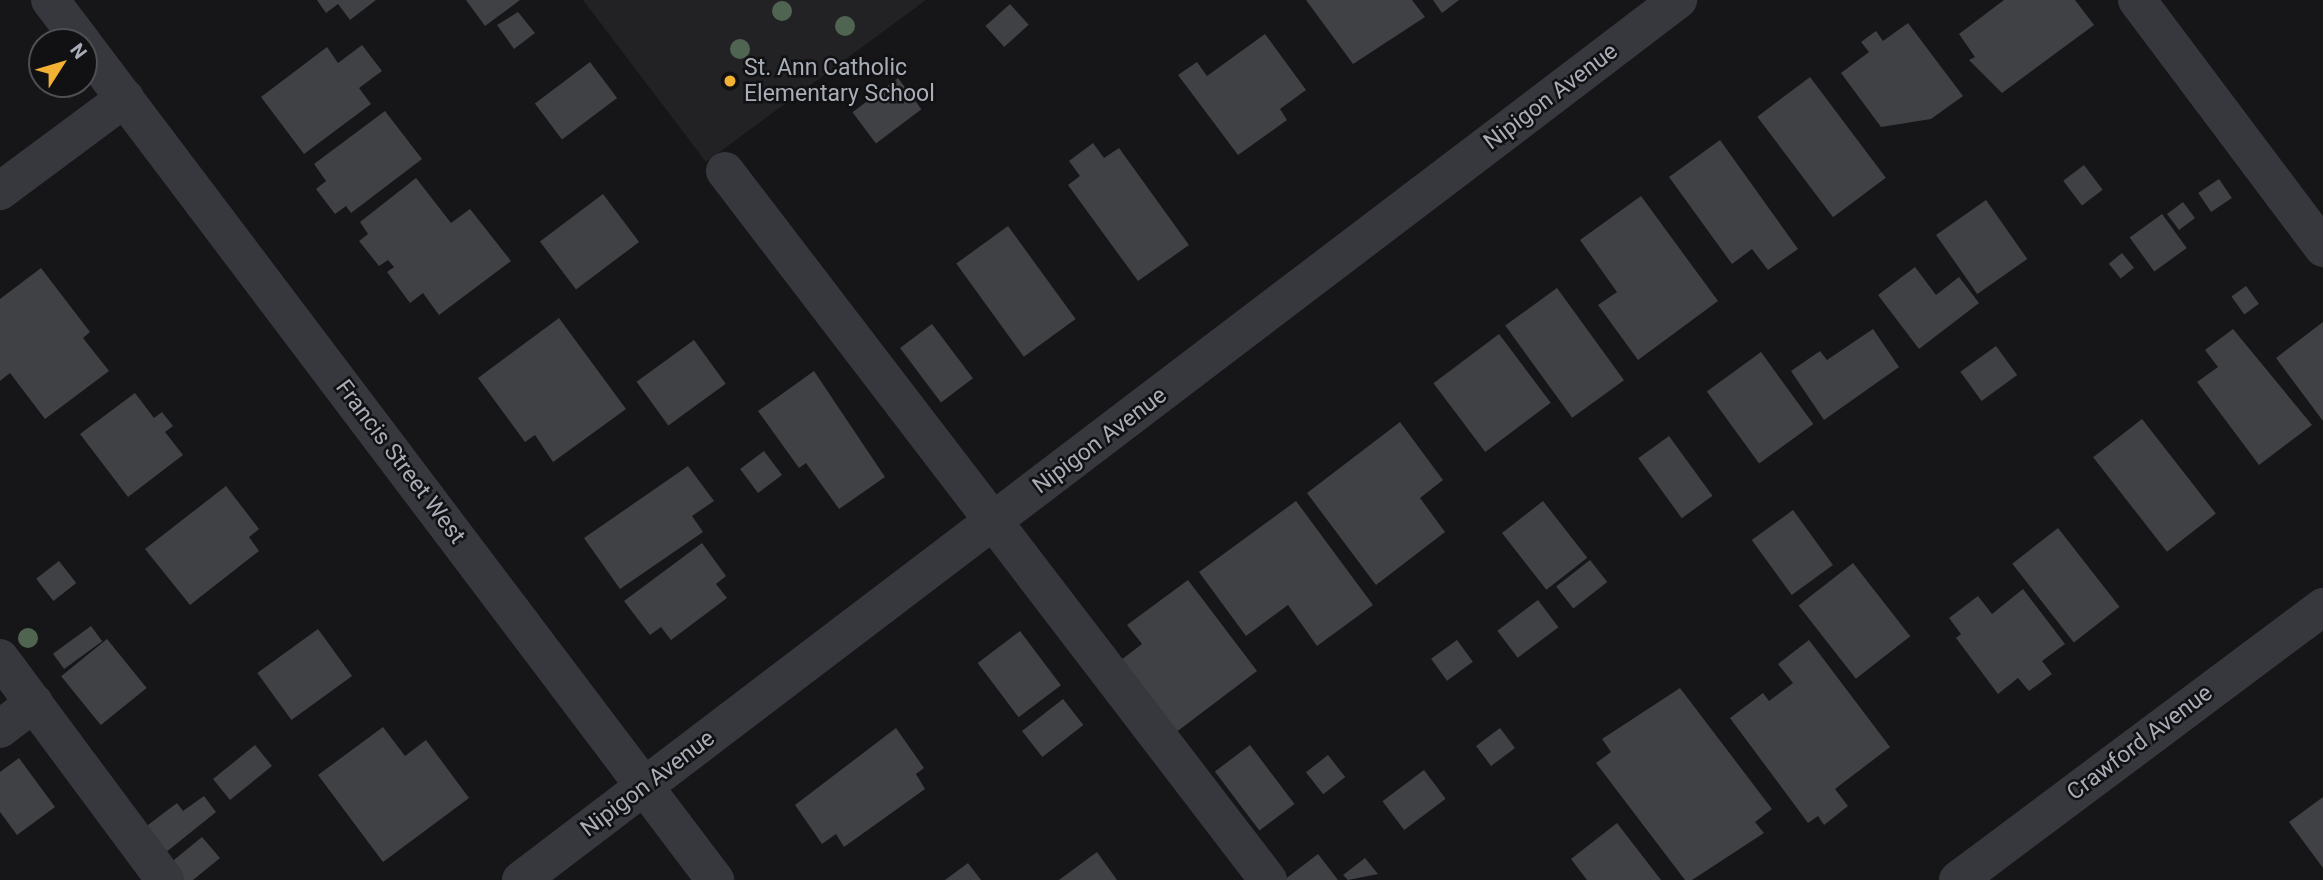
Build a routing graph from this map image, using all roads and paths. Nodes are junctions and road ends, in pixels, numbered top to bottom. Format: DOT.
graph roads {
  1 [pos="50,0"];
  2 [pos="1678,0"];
  3 [pos="2137,0"];
  4 [pos="71,28"];
  5 [pos="98,63"];
  6 [pos="125,98"];
  7 [pos="725,171"];
  8 [pos="0,191"];
  9 [pos="2323,248"];
  10 [pos="994,522"];
  11 [pos="2323,607"];
  12 [pos="0,658"];
  13 [pos="34,703"];
  14 [pos="0,729"];
  15 [pos="645,787"];
  16 [pos="165,880"];
  17 [pos="521,880"];
  18 [pos="715,880"];
  19 [pos="1268,880"];
  20 [pos="1958,880"];
  1 -- 4 [label="street, Francis Street West"];
  2 -- 10 [label="street, Nipigon Avenue"];
  3 -- 9 [label="street"];
  5 -- 6 [label="street, Francis Street West"];
  6 -- 8 [label="street"];
  6 -- 15 [label="street, Francis Street West"];
  7 -- 10 [label="street"];
  10 -- 15 [label="street, Nipigon Avenue"];
  10 -- 19 [label="street"];
  11 -- 20 [label="street, Crawford Avenue"];
  12 -- 13 [label="street"];
  13 -- 14 [label="street"];
  13 -- 16 [label="street"];
  15 -- 17 [label="street, Nipigon Avenue"];
  15 -- 18 [label="street, Francis Street West"];
}
